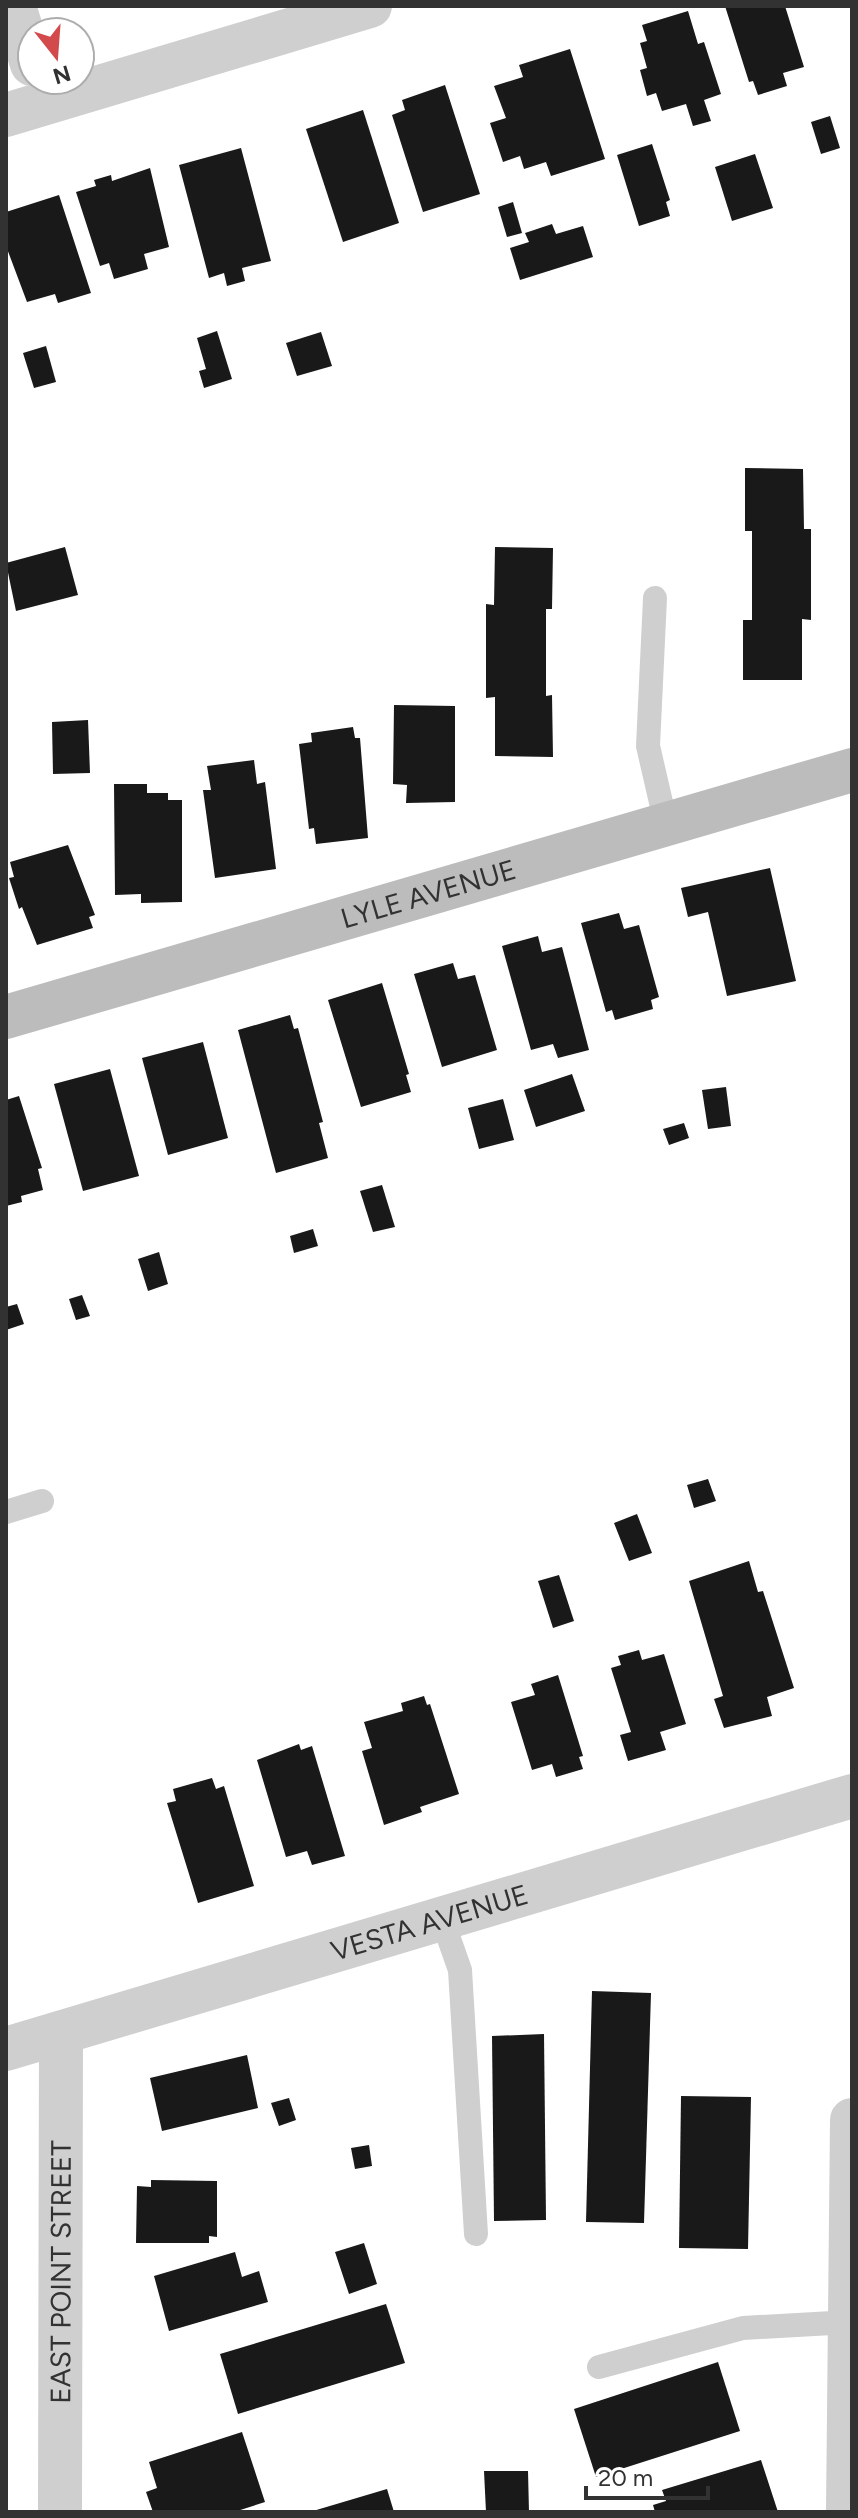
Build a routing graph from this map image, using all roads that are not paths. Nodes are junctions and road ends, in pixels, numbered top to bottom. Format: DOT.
graph roads {
  1 [pos="370,6"];
  2 [pos="96,74"];
  3 [pos="655,598"];
  4 [pos="852,770"];
  5 [pos="666,824"];
  6 [pos="6,1017"];
  7 [pos="42,1501"];
  8 [pos="6,1512"];
  9 [pos="852,1796"];
  10 [pos="442,1919"];
  11 [pos="61,2033"];
  12 [pos="6,2049"];
  13 [pos="852,2120"];
  14 [pos="476,2234"];
  15 [pos="850,2322"];
  16 [pos="599,2367"];
  17 [pos="60,2512"];
  18 [pos="848,2512"];
  1 -- 2 [label="street"];
  3 -- 5 [label="lane"];
  4 -- 5 [label="street, LYLE AVENUE"];
  5 -- 6 [label="street, LYLE AVENUE"];
  7 -- 8 [label="lane"];
  9 -- 10 [label="street, VESTA AVENUE"];
  10 -- 11 [label="street, VESTA AVENUE"];
  10 -- 14 [label="lane"];
  11 -- 12 [label="street, VESTA AVENUE"];
  11 -- 17 [label="street, EAST POINT STREET"];
  13 -- 15 [label="street"];
  15 -- 16 [label="lane"];
  15 -- 18 [label="street"];
}
